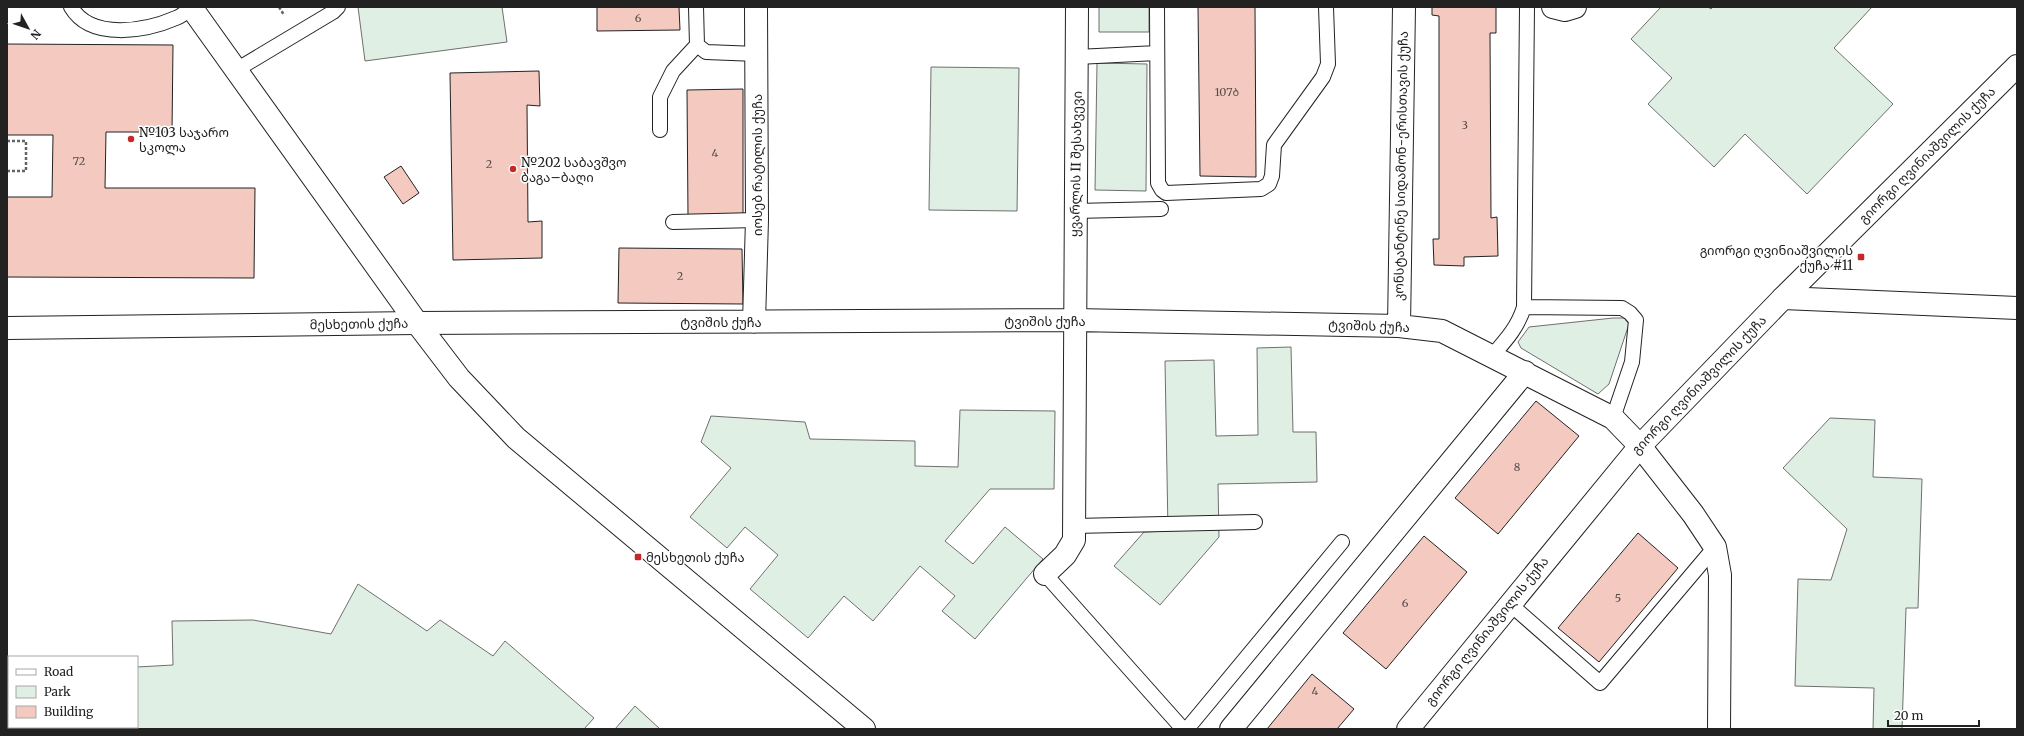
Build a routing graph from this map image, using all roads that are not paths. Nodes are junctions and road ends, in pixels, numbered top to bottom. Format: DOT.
graph roads {
  1 [pos="71,7"];
  2 [pos="192,7"];
  3 [pos="338,7"];
  4 [pos="696,7"];
  5 [pos="756,7"];
  6 [pos="1077,7"];
  7 [pos="1157,7"];
  8 [pos="1326,7"];
  9 [pos="1404,7"];
  10 [pos="1527,7"];
  11 [pos="1553,7"];
  12 [pos="1574,7"];
  13 [pos="697,45"];
  14 [pos="1157,53"];
  15 [pos="756,54"];
  16 [pos="1077,57"];
  17 [pos="2017,66"];
  18 [pos="236,70"];
  19 [pos="660,130"];
  20 [pos="1161,209"];
  21 [pos="1075,211"];
  22 [pos="757,220"];
  23 [pos="673,222"];
  24 [pos="1783,298"];
  25 [pos="1524,307"];
  26 [pos="2017,308"];
  27 [pos="1074,320"];
  28 [pos="754,322"];
  29 [pos="417,323"];
  30 [pos="1399,326"];
  31 [pos="7,328"];
  32 [pos="1492,356"];
  33 [pos="1525,372"];
  34 [pos="1613,418"];
  35 [pos="1640,446"];
  36 [pos="1255,522"];
  37 [pos="1074,526"];
  38 [pos="1342,542"];
  39 [pos="1715,547"];
  40 [pos="1045,574"];
  41 [pos="1510,604"];
  42 [pos="864,729"];
  43 [pos="1183,729"];
  44 [pos="1187,729"];
  45 [pos="1231,729"];
  46 [pos="1408,729"];
  47 [pos="1719,729"];
  1 -- 2 [label="lane"];
  2 -- 18 [label="street"];
  3 -- 18 [label="lane"];
  4 -- 13 [label="lane"];
  5 -- 15 [label="street, იოსებ რატილის ქუჩა"];
  6 -- 16 [label="street, ყვარლის II შესახვევი"];
  7 -- 14 [label="lane"];
  8 -- 14 [label="lane"];
  9 -- 30 [label="street, კონსტანტინე სიდამონ-ერისთავის ქუჩა"];
  10 -- 25 [label="lane"];
  11 -- 12 [label="street"];
  13 -- 15 [label="lane"];
  13 -- 19 [label="lane"];
  14 -- 16 [label="lane"];
  15 -- 22 [label="street, იოსებ რატილის ქუჩა"];
  16 -- 21 [label="street, ყვარლის II შესახვევი"];
  17 -- 24 [label="street, გიორგი ღვინიაშვილის ქუჩა"];
  18 -- 29 [label="street"];
  20 -- 21 [label="lane"];
  21 -- 27 [label="street, ყვარლის II შესახვევი"];
  22 -- 23 [label="lane"];
  22 -- 28 [label="street, იოსებ რატილის ქუჩა"];
  24 -- 26 [label="street"];
  24 -- 35 [label="street, გიორგი ღვინიაშვილის ქუჩა"];
  25 -- 32 [label="lane"];
  25 -- 34 [label="lane"];
  27 -- 28 [label="street, ტვიშის ქუჩა"];
  27 -- 30 [label="street, ტვიშის ქუჩა"];
  27 -- 37 [label="street, ყვარლის II შესახვევი"];
  28 -- 29 [label="street, ტვიშის ქუჩა"];
  29 -- 31 [label="street, მესხეთის ქუჩა"];
  29 -- 42 [label="street, მესხეთის ქუჩა"];
  30 -- 32 [label="street, ტვიშის ქუჩა"];
  32 -- 33 [label="street, ტვიშის ქუჩა"];
  33 -- 34 [label="street, ტვიშის ქუჩა"];
  33 -- 45 [label="street"];
  34 -- 35 [label="street, ტვიშის ქუჩა"];
  35 -- 39 [label="street, ტვიშის ქუჩა"];
  35 -- 41 [label="street, გიორგი ღვინიაშვილის ქუჩა"];
  36 -- 37 [label="lane"];
  37 -- 40 [label="street, ყვარლის II შესახვევი"];
  38 -- 44 [label="lane"];
  39 -- 41 [label="lane"];
  39 -- 47 [label="street"];
  40 -- 43 [label="lane"];
  41 -- 46 [label="street, გიორგი ღვინიაშვილის ქუჩა"];
}
